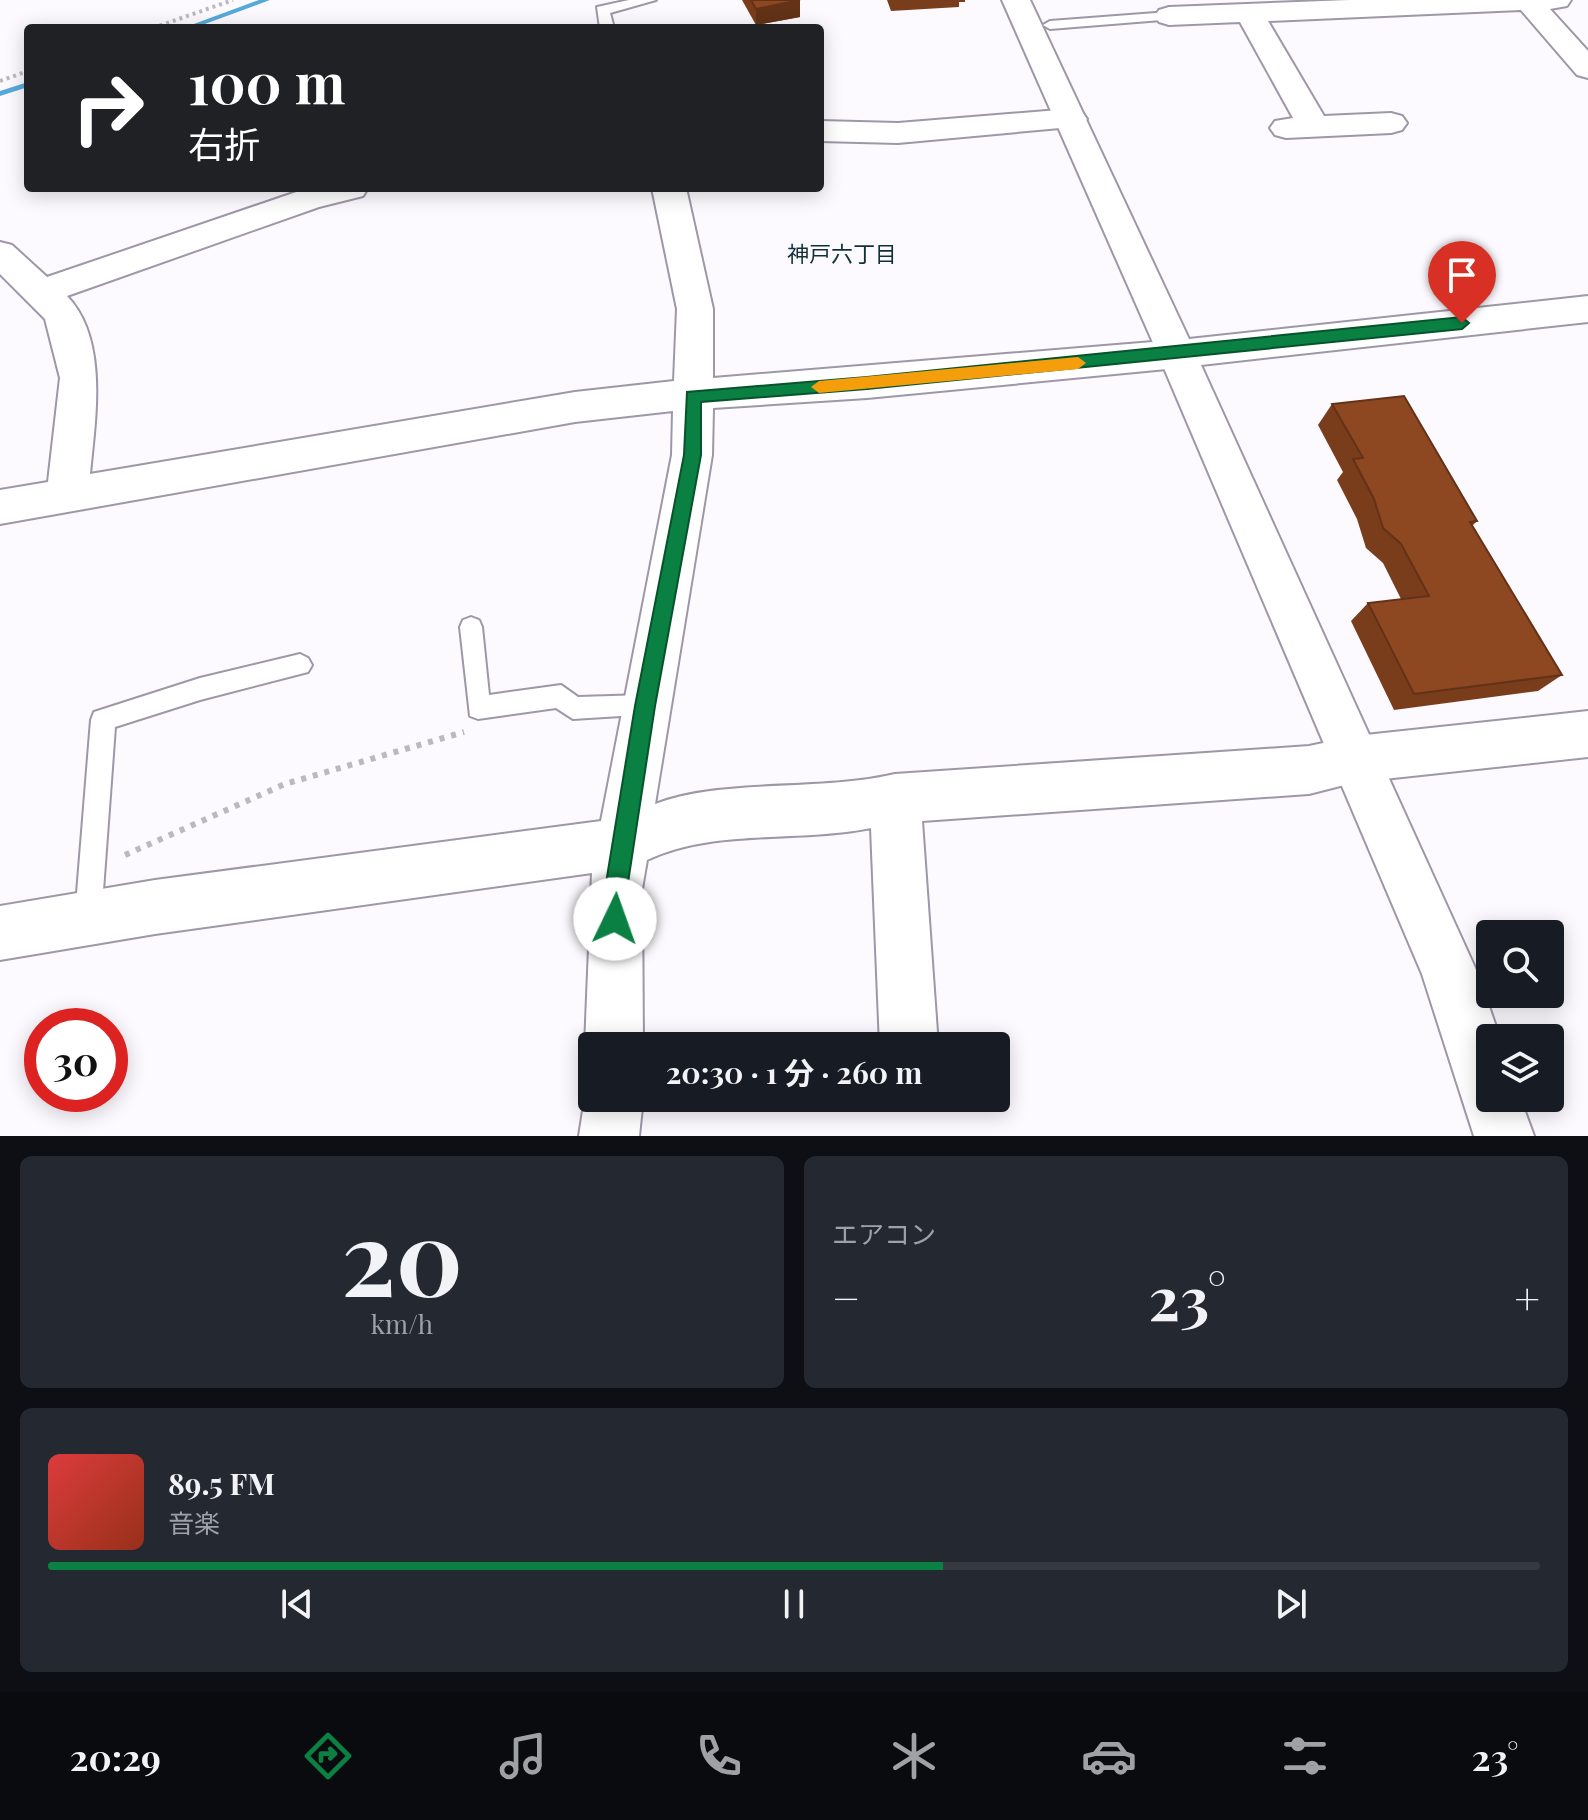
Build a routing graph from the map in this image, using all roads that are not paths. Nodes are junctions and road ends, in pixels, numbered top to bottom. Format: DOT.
graph roads {
  1 [pos="649,0"];
  2 [pos="1016,0"];
  3 [pos="1542,1"];
  4 [pos="1395,4"];
  5 [pos="1249,13"];
  6 [pos="1169,16"];
  7 [pos="606,24"];
  8 [pos="1050,25"];
  9 [pos="1588,69"];
  10 [pos="1071,119"];
  11 [pos="1391,123"];
  12 [pos="824,131"];
  13 [pos="335,192"];
  14 [pos="670,192"];
  15 [pos="0,254"];
  16 [pos="41,292"];
  17 [pos="1588,309"];
  18 [pos="1177,354"];
  19 [pos="693,396"];
  20 [pos="67,495"];
  21 [pos="0,507"];
  22 [pos="471,627"];
  23 [pos="300,665"];
  24 [pos="645,706"];
  25 [pos="1588,734"];
  26 [pos="1356,759"];
  27 [pos="895,798"];
  28 [pos="625,843"];
  29 [pos="90,894"];
  30 [pos="0,933"];
  31 [pos="614,1032"];
  32 [pos="908,1032"];
  33 [pos="1476,1052"];
  34 [pos="612,1112"];
  35 [pos="1496,1112"];
  36 [pos="609,1136"];
  37 [pos="1504,1136"];
  1 -- 7 [label="lane"];
  2 -- 10 [label="street"];
  3 -- 4 [label="street"];
  3 -- 9 [label="street"];
  4 -- 5 [label="street"];
  5 -- 6 [label="street"];
  5 -- 11 [label="street"];
  6 -- 8 [label="lane"];
  10 -- 12 [label="street"];
  10 -- 18 [label="street"];
  13 -- 16 [label="street"];
  14 -- 19 [label="street"];
  15 -- 16 [label="street"];
  16 -- 20 [label="street"];
  17 -- 18 [label="street"];
  18 -- 19 [label="street"];
  18 -- 26 [label="street"];
  19 -- 20 [label="street"];
  19 -- 24 [label="street"];
  20 -- 21 [label="street"];
  22 -- 24 [label="lane"];
  23 -- 29 [label="lane"];
  24 -- 28 [label="street"];
  25 -- 26 [label="street"];
  26 -- 27 [label="street"];
  26 -- 33 [label="street"];
  27 -- 28 [label="street"];
  27 -- 32 [label="street"];
  28 -- 29 [label="street"];
  28 -- 31 [label="street"];
  29 -- 30 [label="street"];
  34 -- 36 [label="street"];
  35 -- 37 [label="street"];
}
